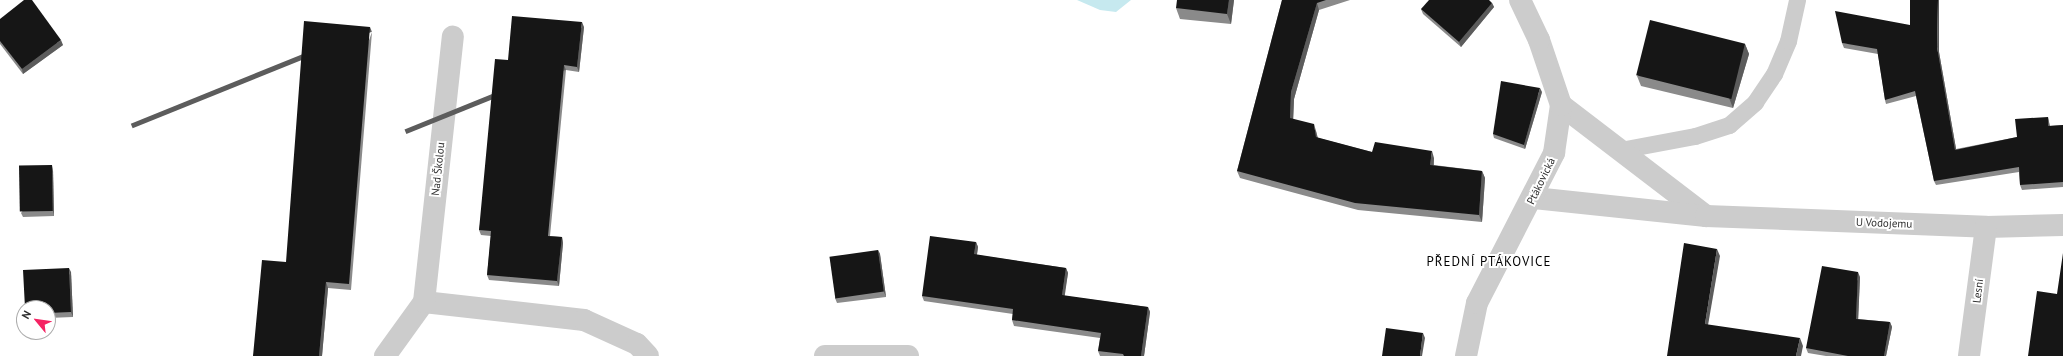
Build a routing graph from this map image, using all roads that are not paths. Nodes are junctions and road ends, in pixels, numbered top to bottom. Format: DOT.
graph roads {
  1 [pos="1520,0"];
  2 [pos="1797,0"];
  3 [pos="452,37"];
  4 [pos="1562,105"];
  5 [pos="1620,150"];
  6 [pos="1534,198"];
  7 [pos="1706,216"];
  8 [pos="2063,225"];
  9 [pos="1986,227"];
  10 [pos="424,302"];
  11 [pos="385,356"];
  12 [pos="648,356"];
  13 [pos="824,356"];
  14 [pos="908,356"];
  15 [pos="1466,356"];
  16 [pos="1970,356"];
  1 -- 4 [label="street, Ptákovická"];
  2 -- 5 [label="lane"];
  3 -- 10 [label="street, Nad Školou"];
  4 -- 5 [label="street"];
  4 -- 6 [label="street, Ptákovická"];
  5 -- 7 [label="street"];
  6 -- 7 [label="street, U Vodojemu"];
  6 -- 15 [label="street, Ptákovická"];
  7 -- 9 [label="street, U Vodojemu"];
  8 -- 9 [label="street, U Vodojemu"];
  9 -- 16 [label="street, Lesní"];
  10 -- 11 [label="street, Nad Školou"];
  10 -- 12 [label="street"];
  13 -- 14 [label="street"];
}
